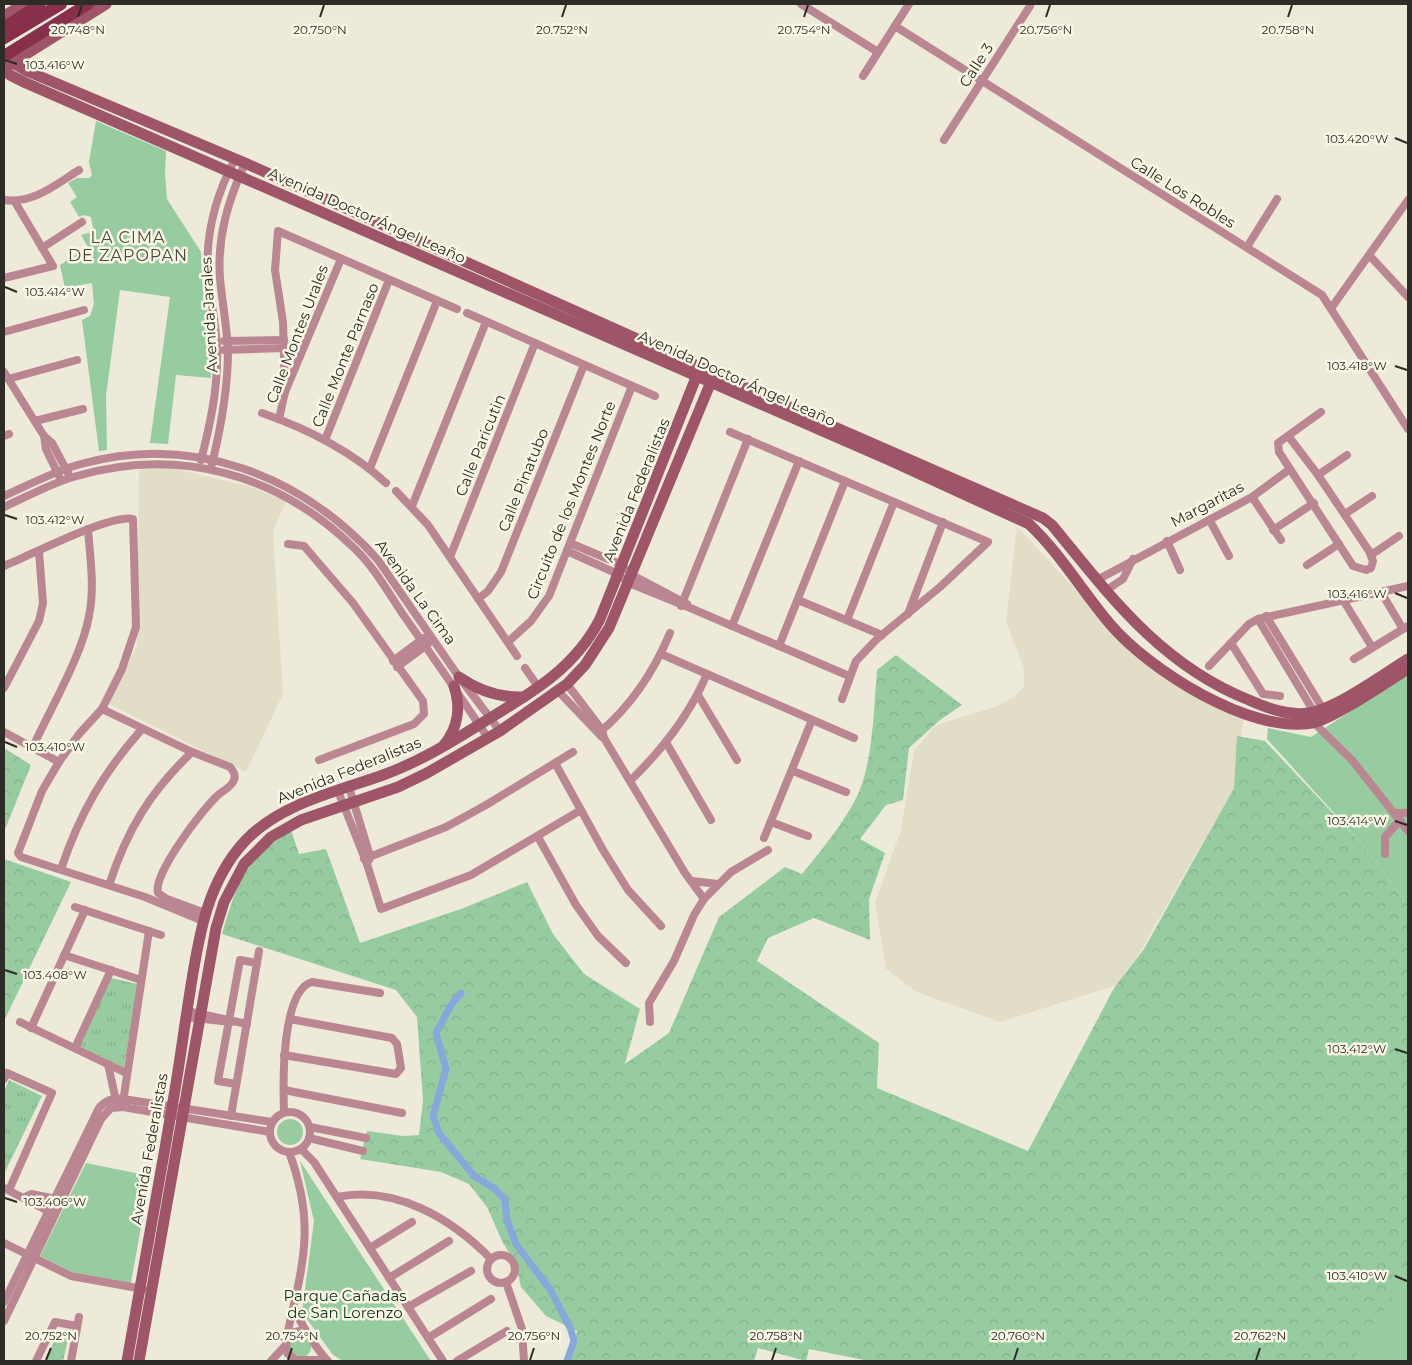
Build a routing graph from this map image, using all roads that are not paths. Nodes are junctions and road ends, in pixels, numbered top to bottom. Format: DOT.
graph roads {
  1 [pos="24,4"];
  2 [pos="40,4"];
  3 [pos="61,4"];
  4 [pos="88,4"];
  5 [pos="106,4"];
  6 [pos="801,4"];
  7 [pos="909,4"];
  8 [pos="1030,6"];
  9 [pos="4,16"];
  10 [pos="895,26"];
  11 [pos="4,34"];
  12 [pos="4,38"];
  13 [pos="878,52"];
  14 [pos="5,64"];
  15 [pos="862,76"];
  16 [pos="982,82"];
  17 [pos="4,83"];
  18 [pos="26,84"];
  19 [pos="97,107"];
  20 [pos="944,140"];
  21 [pos="240,161"];
  22 [pos="79,170"];
  23 [pos="234,173"];
  24 [pos="1277,199"];
  25 [pos="4,200"];
  26 [pos="1408,200"];
  27 [pos="15,202"];
  28 [pos="82,222"];
  29 [pos="1247,247"];
  30 [pos="42,248"];
  31 [pos="1370,256"];
  32 [pos="341,259"];
  33 [pos="4,278"];
  34 [pos="389,280"];
  35 [pos="1408,297"];
  36 [pos="437,301"];
  37 [pos="1332,307"];
  38 [pos="457,309"];
  39 [pos="84,310"];
  40 [pos="467,313"];
  41 [pos="486,322"];
  42 [pos="4,332"];
  43 [pos="621,338"];
  44 [pos="217,341"];
  45 [pos="227,341"];
  46 [pos="535,343"];
  47 [pos="284,344"];
  48 [pos="218,350"];
  49 [pos="228,350"];
  50 [pos="77,360"];
  51 [pos="584,365"];
  52 [pos="4,372"];
  53 [pos="699,372"];
  54 [pos="712,378"];
  55 [pos="8,379"];
  56 [pos="632,386"];
  57 [pos="285,392"];
  58 [pos="655,396"];
  59 [pos="83,409"];
  60 [pos="1321,412"];
  61 [pos="262,413"];
  62 [pos="279,419"];
  63 [pos="35,421"];
  64 [pos="1408,429"];
  65 [pos="730,432"];
  66 [pos="44,436"];
  67 [pos="1288,437"];
  68 [pos="748,439"];
  69 [pos="325,440"];
  70 [pos="1348,455"];
  71 [pos="202,458"];
  72 [pos="213,460"];
  73 [pos="799,461"];
  74 [pos="200,467"];
  75 [pos="370,468"];
  76 [pos="66,469"];
  77 [pos="211,469"];
  78 [pos="1290,469"];
  79 [pos="57,472"];
  80 [pos="1318,475"];
  81 [pos="70,478"];
  82 [pos="845,481"];
  83 [pos="62,482"];
  84 [pos="386,483"];
  85 [pos="396,491"];
  86 [pos="4,496"];
  87 [pos="1372,496"];
  88 [pos="1252,497"];
  89 [pos="894,502"];
  90 [pos="1314,503"];
  91 [pos="412,506"];
  92 [pos="4,507"];
  93 [pos="1345,514"];
  94 [pos="1209,519"];
  95 [pos="943,522"];
  96 [pos="88,529"];
  97 [pos="1273,530"];
  98 [pos="1399,536"];
  99 [pos="1281,540"];
  100 [pos="1167,541"];
  101 [pos="570,543"];
  102 [pos="288,544"];
  103 [pos="1339,544"];
  104 [pos="567,551"];
  105 [pos="39,552"];
  106 [pos="1371,555"];
  107 [pos="601,556"];
  108 [pos="1229,556"];
  109 [pos="450,557"];
  110 [pos="1133,559"];
  111 [pos="598,564"];
  112 [pos="1307,565"];
  113 [pos="4,566"];
  114 [pos="620,570"];
  115 [pos="1180,570"];
  116 [pos="631,579"];
  117 [pos="1097,580"];
  118 [pos="1408,586"];
  119 [pos="1105,591"];
  120 [pos="1381,592"];
  121 [pos="478,599"];
  122 [pos="798,600"];
  123 [pos="1343,600"];
  124 [pos="684,604"];
  125 [pos="908,614"];
  126 [pos="1262,618"];
  127 [pos="847,620"];
  128 [pos="732,626"];
  129 [pos="1406,628"];
  130 [pos="670,633"];
  131 [pos="882,635"];
  132 [pos="432,637"];
  133 [pos="508,642"];
  134 [pos="423,643"];
  135 [pos="1231,644"];
  136 [pos="779,646"];
  137 [pos="1372,647"];
  138 [pos="661,654"];
  139 [pos="517,656"];
  140 [pos="1354,658"];
  141 [pos="1408,659"];
  142 [pos="395,664"];
  143 [pos="1209,666"];
  144 [pos="525,668"];
  145 [pos="1408,669"];
  146 [pos="708,674"];
  147 [pos="849,676"];
  148 [pos="456,681"];
  149 [pos="1308,685"];
  150 [pos="4,688"];
  151 [pos="539,688"];
  152 [pos="563,688"];
  153 [pos="1300,689"];
  154 [pos="698,695"];
  155 [pos="1280,696"];
  156 [pos="526,697"];
  157 [pos="842,699"];
  158 [pos="102,709"];
  159 [pos="1317,714"];
  160 [pos="491,718"];
  161 [pos="812,720"];
  162 [pos="479,725"];
  163 [pos="142,729"];
  164 [pos="500,731"];
  165 [pos="4,732"];
  166 [pos="601,734"];
  167 [pos="488,738"];
  168 [pos="854,738"];
  169 [pos="666,744"];
  170 [pos="442,748"];
  171 [pos="32,749"];
  172 [pos="192,752"];
  173 [pos="573,752"];
  174 [pos="319,760"];
  175 [pos="737,760"];
  176 [pos="59,762"];
  177 [pos="555,763"];
  178 [pos="793,771"];
  179 [pos="630,781"];
  180 [pos="344,789"];
  181 [pos="846,792"];
  182 [pos="349,804"];
  183 [pos="581,810"];
  184 [pos="1408,813"];
  185 [pos="358,817"];
  186 [pos="1398,817"];
  187 [pos="348,820"];
  188 [pos="710,820"];
  189 [pos="771,822"];
  190 [pos="1408,831"];
  191 [pos="808,836"];
  192 [pos="538,837"];
  193 [pos="764,838"];
  194 [pos="768,850"];
  195 [pos="1385,854"];
  196 [pos="367,860"];
  197 [pos="61,869"];
  198 [pos="692,881"];
  199 [pos="718,884"];
  200 [pos="109,885"];
  201 [pos="704,899"];
  202 [pos="76,907"];
  203 [pos="188,907"];
  204 [pos="84,910"];
  205 [pos="185,915"];
  206 [pos="204,917"];
  207 [pos="661,926"];
  208 [pos="149,931"];
  209 [pos="161,935"];
  210 [pos="259,951"];
  211 [pos="64,955"];
  212 [pos="626,962"];
  213 [pos="257,963"];
  214 [pos="111,970"];
  215 [pos="141,980"];
  216 [pos="380,994"];
  217 [pos="187,1014"];
  218 [pos="201,1016"];
  219 [pos="290,1019"];
  220 [pos="230,1021"];
  221 [pos="20,1022"];
  222 [pos="650,1022"];
  223 [pos="247,1024"];
  224 [pos="31,1028"];
  225 [pos="75,1048"];
  226 [pos="284,1055"];
  227 [pos="108,1064"];
  228 [pos="126,1073"];
  229 [pos="4,1079"];
  230 [pos="236,1084"];
  231 [pos="284,1090"];
  232 [pos="119,1098"];
  233 [pos="120,1107"];
  234 [pos="178,1112"];
  235 [pos="284,1112"];
  236 [pos="402,1113"];
  237 [pos="231,1116"];
  238 [pos="272,1122"];
  239 [pos="310,1127"];
  240 [pos="270,1132"];
  241 [pos="309,1138"];
  242 [pos="366,1138"];
  243 [pos="301,1149"];
  244 [pos="363,1150"];
  245 [pos="289,1152"];
  246 [pos="6,1189"];
  247 [pos="25,1197"];
  248 [pos="337,1197"];
  249 [pos="58,1199"];
  250 [pos="51,1212"];
  251 [pos="412,1222"];
  252 [pos="449,1241"];
  253 [pos="4,1243"];
  254 [pos="370,1248"];
  255 [pos="30,1256"];
  256 [pos="491,1259"];
  257 [pos="472,1271"];
  258 [pos="389,1278"];
  259 [pos="506,1282"];
  260 [pos="146,1290"];
  261 [pos="491,1299"];
  262 [pos="4,1302"];
  263 [pos="294,1304"];
  264 [pos="408,1307"];
  265 [pos="79,1317"];
  266 [pos="4,1321"];
  267 [pos="77,1326"];
  268 [pos="305,1330"];
  269 [pos="506,1331"];
  270 [pos="428,1338"];
  271 [pos="285,1343"];
  272 [pos="36,1361"];
  273 [pos="71,1361"];
  274 [pos="127,1361"];
  275 [pos="139,1361"];
  276 [pos="271,1361"];
  277 [pos="311,1361"];
  278 [pos="327,1361"];
  279 [pos="443,1361"];
  280 [pos="457,1361"];
  281 [pos="524,1361"];
  1 -- 9 [label="street"];
  2 -- 11 [label="main road"];
  3 -- 12 [label="main road"];
  4 -- 14 [label="main road"];
  5 -- 14 [label="street"];
  6 -- 13 [label="street"];
  7 -- 10 [label="street"];
  8 -- 16 [label="street, Calle 3"];
  10 -- 13 [label="street"];
  10 -- 16 [label="street, Calle Los Robles"];
  13 -- 15 [label="street"];
  14 -- 18 [label="street, Avenida Doctor Ángel Leaño"];
  14 -- 19 [label="street, Avenida Doctor Ángel Leaño"];
  16 -- 20 [label="street, Calle 3"];
  16 -- 29 [label="street, Calle Los Robles"];
  17 -- 18 [label="street"];
  18 -- 19 [label="street, Avenida Doctor Ángel Leaño"];
  19 -- 21 [label="street, Avenida Doctor Ángel Leaño"];
  19 -- 23 [label="street, Avenida Doctor Ángel Leaño"];
  21 -- 23 [label="street, Avenida Jarales"];
  21 -- 23 [label="street, Avenida Jarales"];
  21 -- 43 [label="street, Avenida Doctor Ángel Leaño"];
  22 -- 27 [label="street"];
  23 -- 43 [label="street, Avenida Doctor Ángel Leaño"];
  23 -- 44 [label="street, Avenida Jarales"];
  23 -- 45 [label="street, Avenida Jarales"];
  24 -- 29 [label="street"];
  25 -- 27 [label="street"];
  26 -- 31 [label="street"];
  27 -- 30 [label="street"];
  28 -- 30 [label="street"];
  29 -- 37 [label="street, Calle Los Robles"];
  30 -- 33 [label="street"];
  31 -- 35 [label="street"];
  31 -- 37 [label="street"];
  32 -- 34 [label="street"];
  32 -- 47 [label="street"];
  32 -- 57 [label="street, Calle Montes Urales"];
  34 -- 36 [label="street"];
  34 -- 69 [label="street, Calle Monte Parnaso"];
  36 -- 38 [label="street"];
  36 -- 75 [label="street"];
  37 -- 64 [label="street, Calle Los Robles"];
  39 -- 42 [label="street"];
  40 -- 41 [label="street"];
  41 -- 46 [label="street"];
  41 -- 91 [label="street"];
  43 -- 53 [label="street, Avenida Doctor Ángel Leaño"];
  44 -- 45 [label="street"];
  44 -- 48 [label="street, Avenida Jarales"];
  45 -- 47 [label="street"];
  45 -- 49 [label="street, Avenida Jarales"];
  46 -- 51 [label="street"];
  46 -- 109 [label="street, Calle Paricutin"];
  47 -- 49 [label="street"];
  47 -- 57 [label="street"];
  48 -- 49 [label="street"];
  48 -- 71 [label="street, Avenida Jarales"];
  49 -- 72 [label="street, Avenida Jarales"];
  50 -- 55 [label="street"];
  51 -- 56 [label="street"];
  51 -- 121 [label="street, Calle Pinatubo"];
  52 -- 55 [label="street"];
  53 -- 54 [label="street, Avenida Doctor Ángel Leaño"];
  53 -- 114 [label="street, Avenida Federalistas"];
  54 -- 116 [label="street, Avenida Federalistas"];
  54 -- 117 [label="street, Avenida Doctor Ángel Leaño"];
  54 -- 159 [label="street, Avenida Doctor Ángel Leaño"];
  55 -- 63 [label="street"];
  56 -- 58 [label="street"];
  56 -- 101 [label="street, Circuito de los Montes Norte"];
  57 -- 62 [label="street, Calle Montes Urales"];
  59 -- 63 [label="street"];
  60 -- 67 [label="street"];
  61 -- 62 [label="street"];
  62 -- 69 [label="street"];
  63 -- 66 [label="street"];
  65 -- 68 [label="street"];
  66 -- 76 [label="street"];
  66 -- 79 [label="street"];
  67 -- 78 [label="street"];
  67 -- 80 [label="street"];
  68 -- 73 [label="street"];
  68 -- 124 [label="street"];
  69 -- 75 [label="street"];
  70 -- 80 [label="street"];
  71 -- 72 [label="street, Avenida La Cima"];
  71 -- 74 [label="street, Avenida Jarales"];
  71 -- 76 [label="street, Avenida La Cima"];
  72 -- 77 [label="street, Avenida Jarales"];
  72 -- 132 [label="street, Avenida La Cima"];
  73 -- 82 [label="street"];
  73 -- 128 [label="street"];
  74 -- 77 [label="street, Avenida La Cima"];
  74 -- 81 [label="street, Avenida La Cima"];
  75 -- 84 [label="street"];
  76 -- 79 [label="street, Avenida La Cima"];
  76 -- 81 [label="street"];
  77 -- 134 [label="street, Avenida La Cima"];
  78 -- 88 [label="street, Margaritas"];
  78 -- 90 [label="street"];
  79 -- 83 [label="street"];
  79 -- 86 [label="street, Avenida La Cima"];
  80 -- 93 [label="street"];
  81 -- 83 [label="street, Avenida La Cima"];
  82 -- 89 [label="street"];
  82 -- 122 [label="street"];
  83 -- 92 [label="street, Avenida La Cima"];
  85 -- 91 [label="street"];
  87 -- 93 [label="street"];
  88 -- 94 [label="street, Margaritas"];
  88 -- 97 [label="street"];
  89 -- 95 [label="street"];
  89 -- 127 [label="street"];
  90 -- 97 [label="street"];
  90 -- 103 [label="street"];
  91 -- 109 [label="street"];
  93 -- 106 [label="street"];
  94 -- 100 [label="street, Margaritas"];
  94 -- 108 [label="street"];
  95 -- 125 [label="street"];
  95 -- 125 [label="street"];
  96 -- 105 [label="street"];
  96 -- 158 [label="street"];
  96 -- 171 [label="street"];
  97 -- 99 [label="street"];
  98 -- 106 [label="street"];
  100 -- 110 [label="street, Margaritas"];
  100 -- 115 [label="street"];
  101 -- 104 [label="street, Circuito de los Montes Norte"];
  101 -- 107 [label="street"];
  102 -- 142 [label="street"];
  103 -- 106 [label="street"];
  103 -- 112 [label="street"];
  104 -- 111 [label="street"];
  104 -- 133 [label="street, Circuito de los Montes Norte"];
  105 -- 113 [label="street"];
  105 -- 150 [label="street"];
  107 -- 111 [label="street"];
  107 -- 114 [label="street"];
  109 -- 121 [label="street"];
  110 -- 117 [label="street, Margaritas"];
  110 -- 119 [label="street"];
  111 -- 114 [label="street"];
  114 -- 116 [label="street"];
  114 -- 151 [label="street, Avenida Federalistas"];
  116 -- 124 [label="street"];
  116 -- 152 [label="street, Avenida Federalistas"];
  117 -- 119 [label="street, Avenida Doctor Ángel Leaño"];
  118 -- 120 [label="street"];
  119 -- 159 [label="street, Avenida Doctor Ángel Leaño"];
  120 -- 123 [label="street"];
  120 -- 129 [label="street"];
  121 -- 133 [label="street"];
  122 -- 127 [label="street"];
  122 -- 136 [label="street"];
  123 -- 126 [label="street"];
  123 -- 137 [label="street"];
  124 -- 128 [label="street"];
  125 -- 131 [label="street"];
  126 -- 135 [label="street"];
  126 -- 149 [label="street"];
  126 -- 153 [label="street"];
  127 -- 131 [label="street"];
  128 -- 136 [label="street"];
  129 -- 137 [label="street"];
  130 -- 138 [label="street"];
  131 -- 147 [label="street"];
  132 -- 134 [label="street"];
  132 -- 148 [label="street, Avenida La Cima"];
  133 -- 139 [label="street"];
  134 -- 142 [label="street"];
  134 -- 148 [label="street, Avenida La Cima"];
  135 -- 143 [label="street"];
  135 -- 155 [label="street"];
  136 -- 147 [label="street"];
  137 -- 140 [label="street"];
  138 -- 146 [label="street"];
  138 -- 166 [label="street"];
  141 -- 159 [label="street, Avenida Doctor Ángel Leaño"];
  142 -- 174 [label="street"];
  144 -- 151 [label="street"];
  145 -- 159 [label="street, Avenida Doctor Ángel Leaño"];
  146 -- 154 [label="street"];
  146 -- 161 [label="street"];
  147 -- 157 [label="street"];
  148 -- 156 [label="street"];
  148 -- 160 [label="street, Avenida La Cima"];
  148 -- 162 [label="street, Avenida La Cima"];
  148 -- 170 [label="street"];
  149 -- 153 [label="street"];
  149 -- 159 [label="street"];
  151 -- 156 [label="street, Avenida Federalistas"];
  152 -- 164 [label="street, Avenida Federalistas"];
  152 -- 166 [label="street"];
  152 -- 166 [label="street"];
  153 -- 159 [label="street"];
  154 -- 169 [label="street"];
  154 -- 175 [label="street"];
  156 -- 160 [label="street, Avenida Federalistas"];
  158 -- 163 [label="street"];
  158 -- 176 [label="street"];
  159 -- 186 [label="street"];
  160 -- 162 [label="street, Avenida Federalistas"];
  160 -- 164 [label="street, Avenida La Cima"];
  161 -- 168 [label="street"];
  161 -- 178 [label="street"];
  162 -- 167 [label="street, Avenida La Cima"];
  162 -- 170 [label="street, Avenida Federalistas"];
  163 -- 172 [label="street"];
  163 -- 197 [label="street"];
  164 -- 167 [label="street, Avenida Federalistas"];
  165 -- 171 [label="street"];
  166 -- 179 [label="street"];
  167 -- 182 [label="street, Avenida Federalistas"];
  169 -- 179 [label="street"];
  169 -- 188 [label="street"];
  170 -- 180 [label="street, Avenida Federalistas"];
  171 -- 176 [label="street"];
  172 -- 200 [label="street"];
  172 -- 203 [label="street"];
  173 -- 177 [label="street"];
  176 -- 197 [label="street"];
  177 -- 183 [label="street"];
  177 -- 196 [label="street"];
  178 -- 181 [label="street"];
  178 -- 189 [label="street"];
  179 -- 198 [label="street"];
  180 -- 182 [label="street"];
  180 -- 182 [label="street"];
  180 -- 206 [label="street, Avenida Federalistas"];
  182 -- 185 [label="street"];
  182 -- 187 [label="street"];
  182 -- 218 [label="street, Avenida Federalistas"];
  183 -- 192 [label="street"];
  183 -- 207 [label="street"];
  184 -- 186 [label="street"];
  185 -- 187 [label="street"];
  185 -- 196 [label="street"];
  186 -- 190 [label="street"];
  186 -- 195 [label="street"];
  187 -- 196 [label="street"];
  189 -- 191 [label="street"];
  189 -- 193 [label="street"];
  192 -- 196 [label="street"];
  192 -- 212 [label="street"];
  194 -- 199 [label="street"];
  197 -- 200 [label="street"];
  198 -- 199 [label="street"];
  198 -- 201 [label="street"];
  199 -- 201 [label="street"];
  200 -- 205 [label="street"];
  201 -- 222 [label="street"];
  202 -- 204 [label="street"];
  203 -- 205 [label="street"];
  203 -- 206 [label="street"];
  204 -- 208 [label="street"];
  204 -- 211 [label="street"];
  205 -- 206 [label="street"];
  206 -- 217 [label="street, Avenida Federalistas"];
  208 -- 209 [label="street"];
  208 -- 215 [label="street"];
  210 -- 213 [label="street"];
  211 -- 214 [label="street"];
  211 -- 224 [label="street"];
  213 -- 220 [label="street"];
  213 -- 223 [label="street"];
  214 -- 215 [label="street"];
  214 -- 225 [label="street"];
  215 -- 228 [label="street"];
  216 -- 219 [label="street"];
  217 -- 218 [label="street"];
  217 -- 234 [label="street, Avenida Federalistas"];
  218 -- 220 [label="street"];
  218 -- 234 [label="street, Avenida Federalistas"];
  219 -- 226 [label="street"];
  219 -- 226 [label="street"];
  220 -- 223 [label="street"];
  220 -- 230 [label="street"];
  221 -- 224 [label="street"];
  223 -- 230 [label="street"];
  224 -- 225 [label="street"];
  225 -- 227 [label="street"];
  226 -- 231 [label="street"];
  227 -- 228 [label="street"];
  227 -- 232 [label="street"];
  228 -- 232 [label="street"];
  229 -- 246 [label="street"];
  230 -- 237 [label="street"];
  231 -- 235 [label="street"];
  231 -- 236 [label="street"];
  232 -- 233 [label="street"];
  232 -- 234 [label="street"];
  232 -- 249 [label="street"];
  233 -- 234 [label="street"];
  233 -- 249 [label="street"];
  234 -- 237 [label="street"];
  234 -- 240 [label="street"];
  234 -- 260 [label="street, Avenida Federalistas"];
  235 -- 238 [label="street"];
  235 -- 239 [label="street"];
  237 -- 238 [label="street"];
  238 -- 240 [label="street"];
  239 -- 241 [label="street"];
  239 -- 242 [label="street"];
  240 -- 245 [label="street"];
  241 -- 243 [label="street"];
  241 -- 244 [label="street"];
  243 -- 245 [label="street"];
  243 -- 248 [label="street"];
  245 -- 263 [label="street"];
  246 -- 247 [label="street"];
  247 -- 249 [label="street"];
  247 -- 250 [label="street"];
  248 -- 254 [label="street"];
  248 -- 256 [label="street"];
  249 -- 250 [label="street"];
  250 -- 255 [label="street"];
  251 -- 254 [label="street"];
  252 -- 258 [label="street"];
  253 -- 255 [label="street"];
  254 -- 258 [label="street"];
  255 -- 260 [label="street"];
  255 -- 262 [label="street"];
  255 -- 266 [label="street"];
  256 -- 259 [label="street"];
  256 -- 259 [label="street"];
  257 -- 264 [label="street"];
  258 -- 264 [label="street"];
  259 -- 281 [label="street"];
  260 -- 274 [label="street, Avenida Federalistas"];
  260 -- 275 [label="street, Avenida Federalistas"];
  261 -- 270 [label="street"];
  263 -- 268 [label="street"];
  263 -- 271 [label="street"];
  264 -- 270 [label="street"];
  265 -- 267 [label="street"];
  267 -- 272 [label="street"];
  267 -- 273 [label="street"];
  268 -- 271 [label="street"];
  268 -- 278 [label="street"];
  269 -- 280 [label="street"];
  270 -- 279 [label="street"];
  271 -- 276 [label="street"];
  271 -- 277 [label="street"];
  277 -- 278 [label="street"];
}
